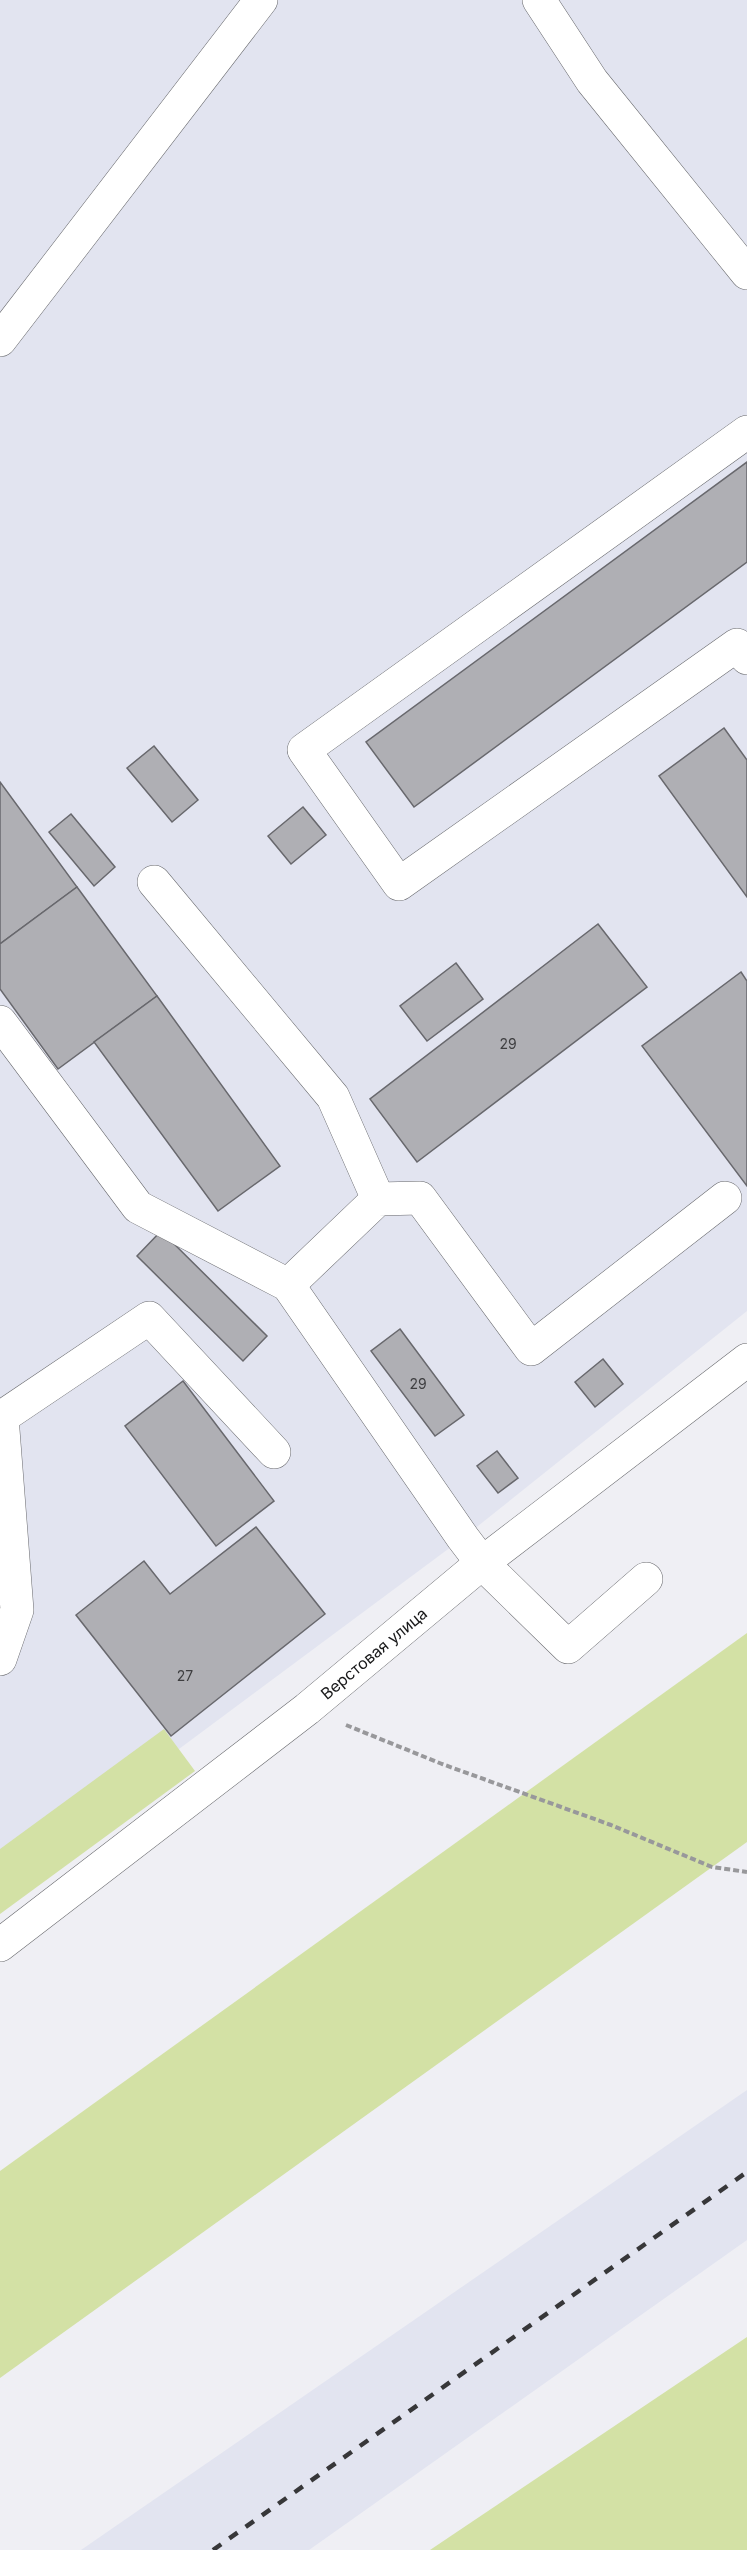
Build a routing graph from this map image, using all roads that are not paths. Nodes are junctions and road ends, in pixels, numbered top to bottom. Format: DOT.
graph roads {
  1 [pos="261,0"];
  2 [pos="539,0"];
  3 [pos="747,273"];
  4 [pos="0,340"];
  5 [pos="747,432"];
  6 [pos="747,658"];
  7 [pos="154,882"];
  8 [pos="0,1022"];
  9 [pos="725,1198"];
  10 [pos="378,1199"];
  11 [pos="288,1285"];
  12 [pos="747,1359"];
  13 [pos="1,1416"];
  14 [pos="274,1452"];
  15 [pos="482,1563"];
  16 [pos="646,1579"];
  17 [pos="0,1659"];
  18 [pos="0,1945"];
  1 -- 4 [label="street"];
  2 -- 3 [label="street"];
  5 -- 6 [label="street"];
  7 -- 10 [label="street"];
  8 -- 11 [label="street"];
  9 -- 10 [label="street"];
  10 -- 11 [label="street"];
  11 -- 15 [label="street"];
  12 -- 15 [label="street, Верстовая улица"];
  13 -- 14 [label="street"];
  13 -- 17 [label="street"];
  15 -- 16 [label="street"];
  15 -- 18 [label="street, Верстовая улица"];
}
